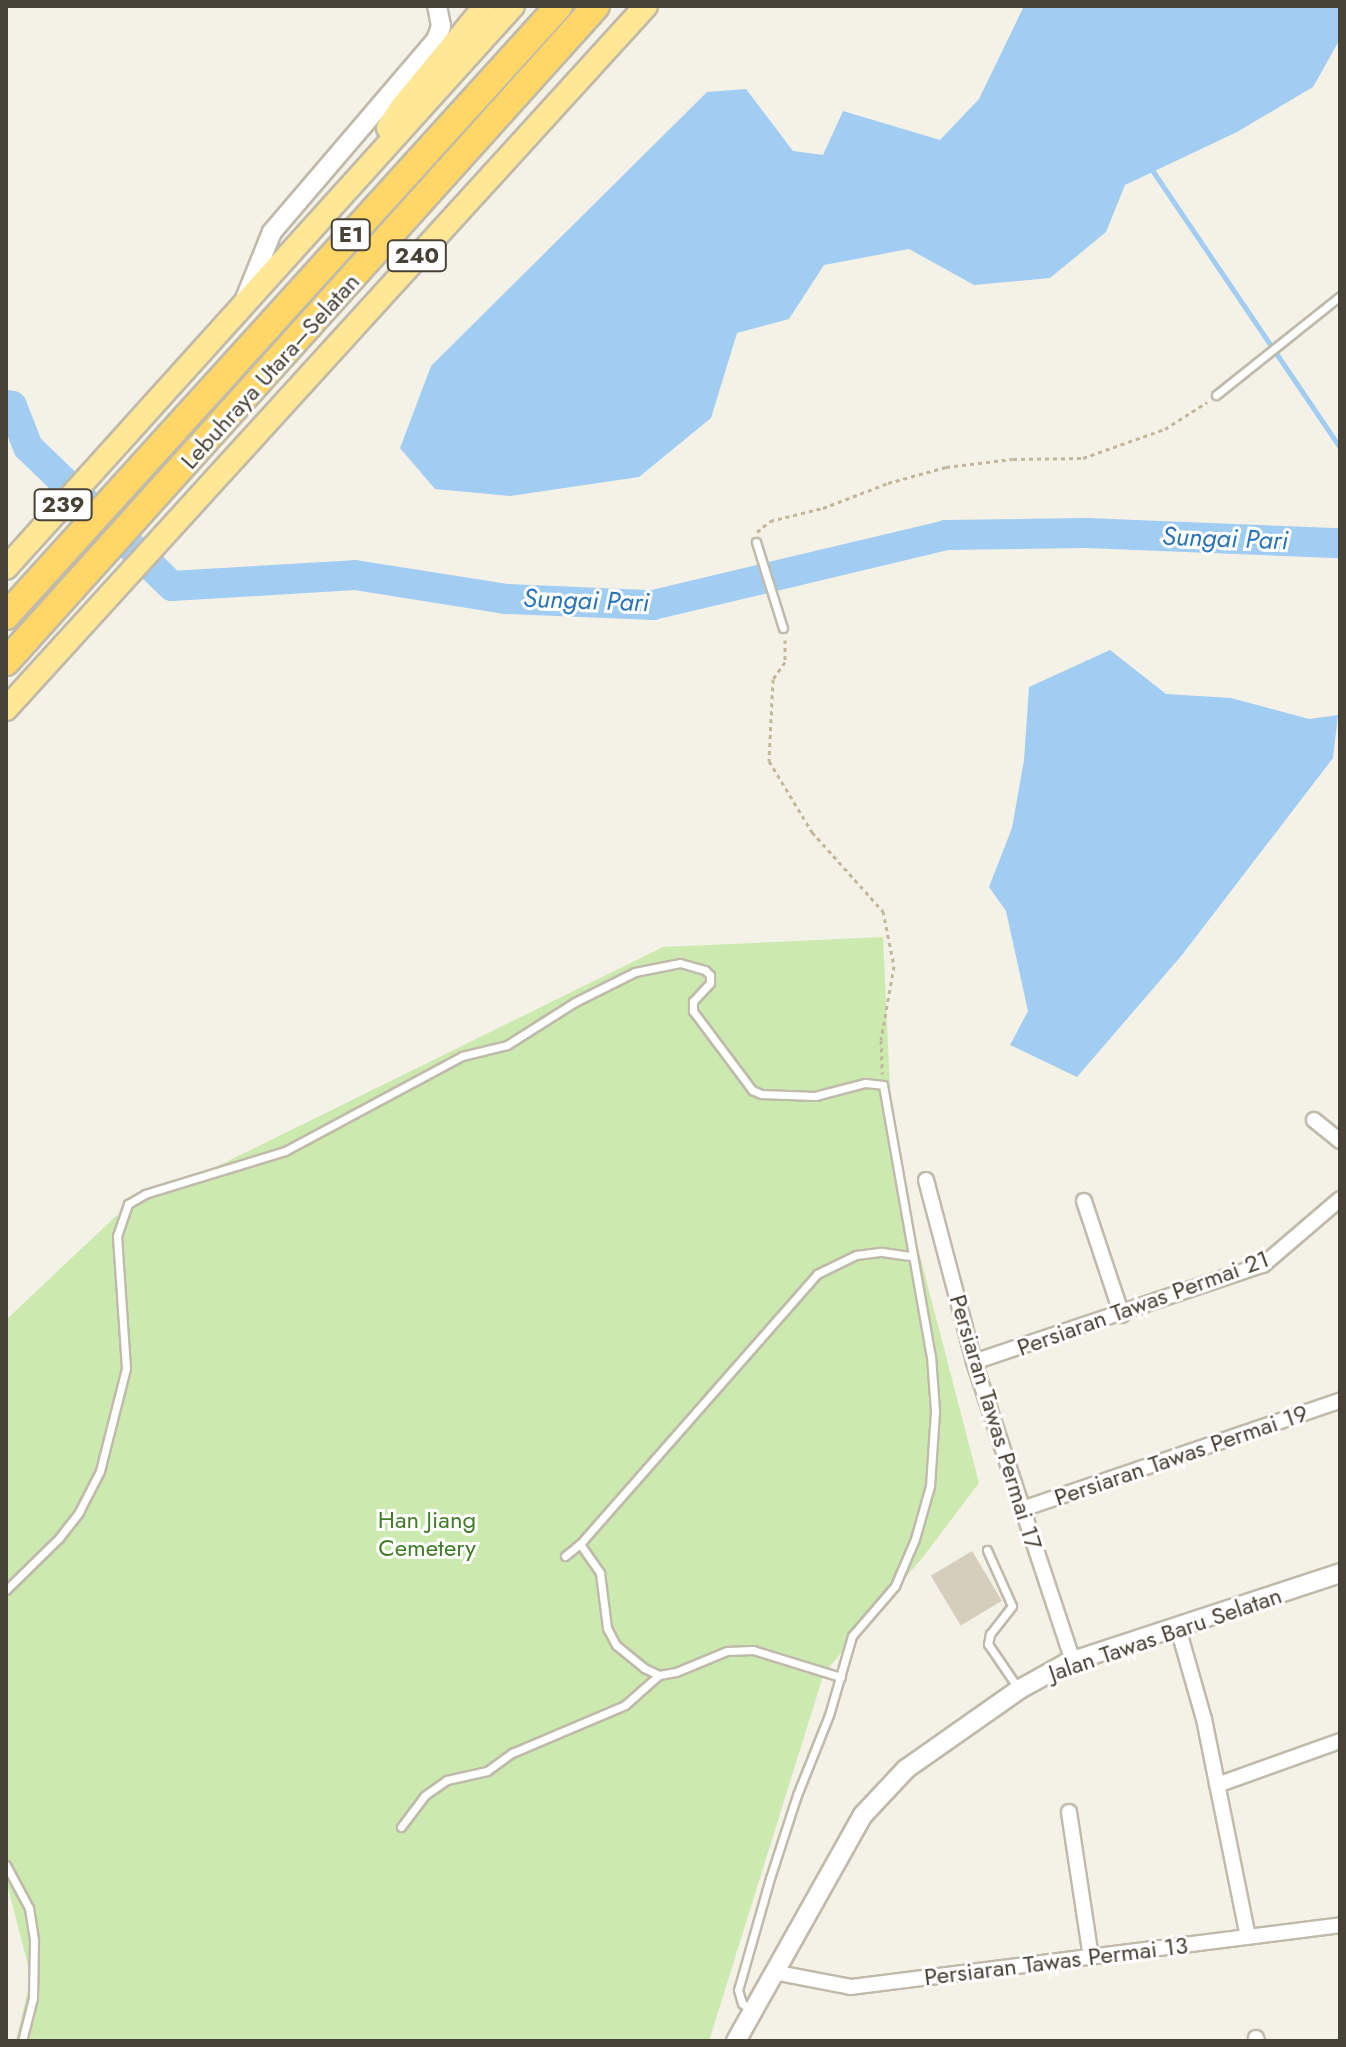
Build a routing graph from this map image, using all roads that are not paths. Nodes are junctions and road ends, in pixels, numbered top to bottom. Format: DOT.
graph roads {
  1 [pos="437,6"];
  2 [pos="485,6"];
  3 [pos="513,6"];
  4 [pos="559,6"];
  5 [pos="596,6"];
  6 [pos="646,6"];
  7 [pos="359,177"];
  8 [pos="1337,299"];
  9 [pos="244,302"];
  10 [pos="1216,395"];
  11 [pos="756,542"];
  12 [pos="6,568"];
  13 [pos="14,607"];
  14 [pos="783,628"];
  15 [pos="6,662"];
  16 [pos="6,709"];
  17 [pos="1314,1120"];
  18 [pos="1340,1141"];
  19 [pos="926,1180"];
  20 [pos="1340,1199"];
  21 [pos="1084,1201"];
  22 [pos="912,1256"];
  23 [pos="1122,1315"];
  24 [pos="974,1362"];
  25 [pos="1340,1401"];
  26 [pos="1022,1509"];
  27 [pos="580,1544"];
  28 [pos="987,1550"];
  29 [pos="565,1556"];
  30 [pos="1340,1573"];
  31 [pos="6,1590"];
  32 [pos="1178,1628"];
  33 [pos="1073,1662"];
  34 [pos="659,1675"];
  35 [pos="841,1677"];
  36 [pos="1020,1689"];
  37 [pos="1340,1741"];
  38 [pos="1217,1785"];
  39 [pos="1069,1812"];
  40 [pos="401,1827"];
  41 [pos="6,1865"];
  42 [pos="1340,1925"];
  43 [pos="1248,1937"];
  44 [pos="1091,1957"];
  45 [pos="773,1972"];
  46 [pos="752,2011"];
  47 [pos="22,2041"];
  48 [pos="736,2041"];
  1 -- 9 [label="street"];
  2 -- 7 [label="main road"];
  3 -- 7 [label="main road, 239"];
  4 -- 13 [label="highway, Lebuhraya Utara–Selatan / E1"];
  5 -- 15 [label="highway, Lebuhraya Utara–Selatan / E1"];
  6 -- 16 [label="main road, 240"];
  7 -- 9 [label="main road, 239"];
  8 -- 10 [label="lane"];
  9 -- 12 [label="main road, 239"];
  11 -- 14 [label="lane"];
  17 -- 18 [label="street"];
  19 -- 24 [label="street, Persiaran Tawas Permai 17"];
  20 -- 23 [label="street, Persiaran Tawas Permai 21"];
  21 -- 23 [label="street"];
  22 -- 27 [label="lane"];
  22 -- 31 [label="lane"];
  22 -- 35 [label="lane"];
  23 -- 24 [label="street, Persiaran Tawas Permai 21"];
  24 -- 26 [label="street, Persiaran Tawas Permai 17"];
  25 -- 26 [label="street, Persiaran Tawas Permai 19"];
  26 -- 33 [label="street, Persiaran Tawas Permai 17"];
  27 -- 29 [label="lane"];
  27 -- 34 [label="lane"];
  28 -- 36 [label="lane"];
  30 -- 32 [label="street, Jalan Tawas Baru Selatan"];
  32 -- 33 [label="street, Jalan Tawas Baru Selatan"];
  32 -- 38 [label="street"];
  33 -- 36 [label="street, Jalan Tawas Baru Selatan"];
  34 -- 35 [label="lane"];
  34 -- 40 [label="lane"];
  35 -- 46 [label="lane"];
  36 -- 45 [label="street, Jalan Tawas Baru Selatan"];
  37 -- 38 [label="street"];
  38 -- 43 [label="street"];
  39 -- 44 [label="street"];
  41 -- 47 [label="lane"];
  42 -- 43 [label="street, Persiaran Tawas Permai 13"];
  43 -- 44 [label="street, Persiaran Tawas Permai 13"];
  44 -- 45 [label="street, Persiaran Tawas Permai 13"];
  45 -- 46 [label="street, Jalan Tawas Baru Selatan"];
  46 -- 48 [label="street, Jalan Tawas Baru Selatan"];
}
